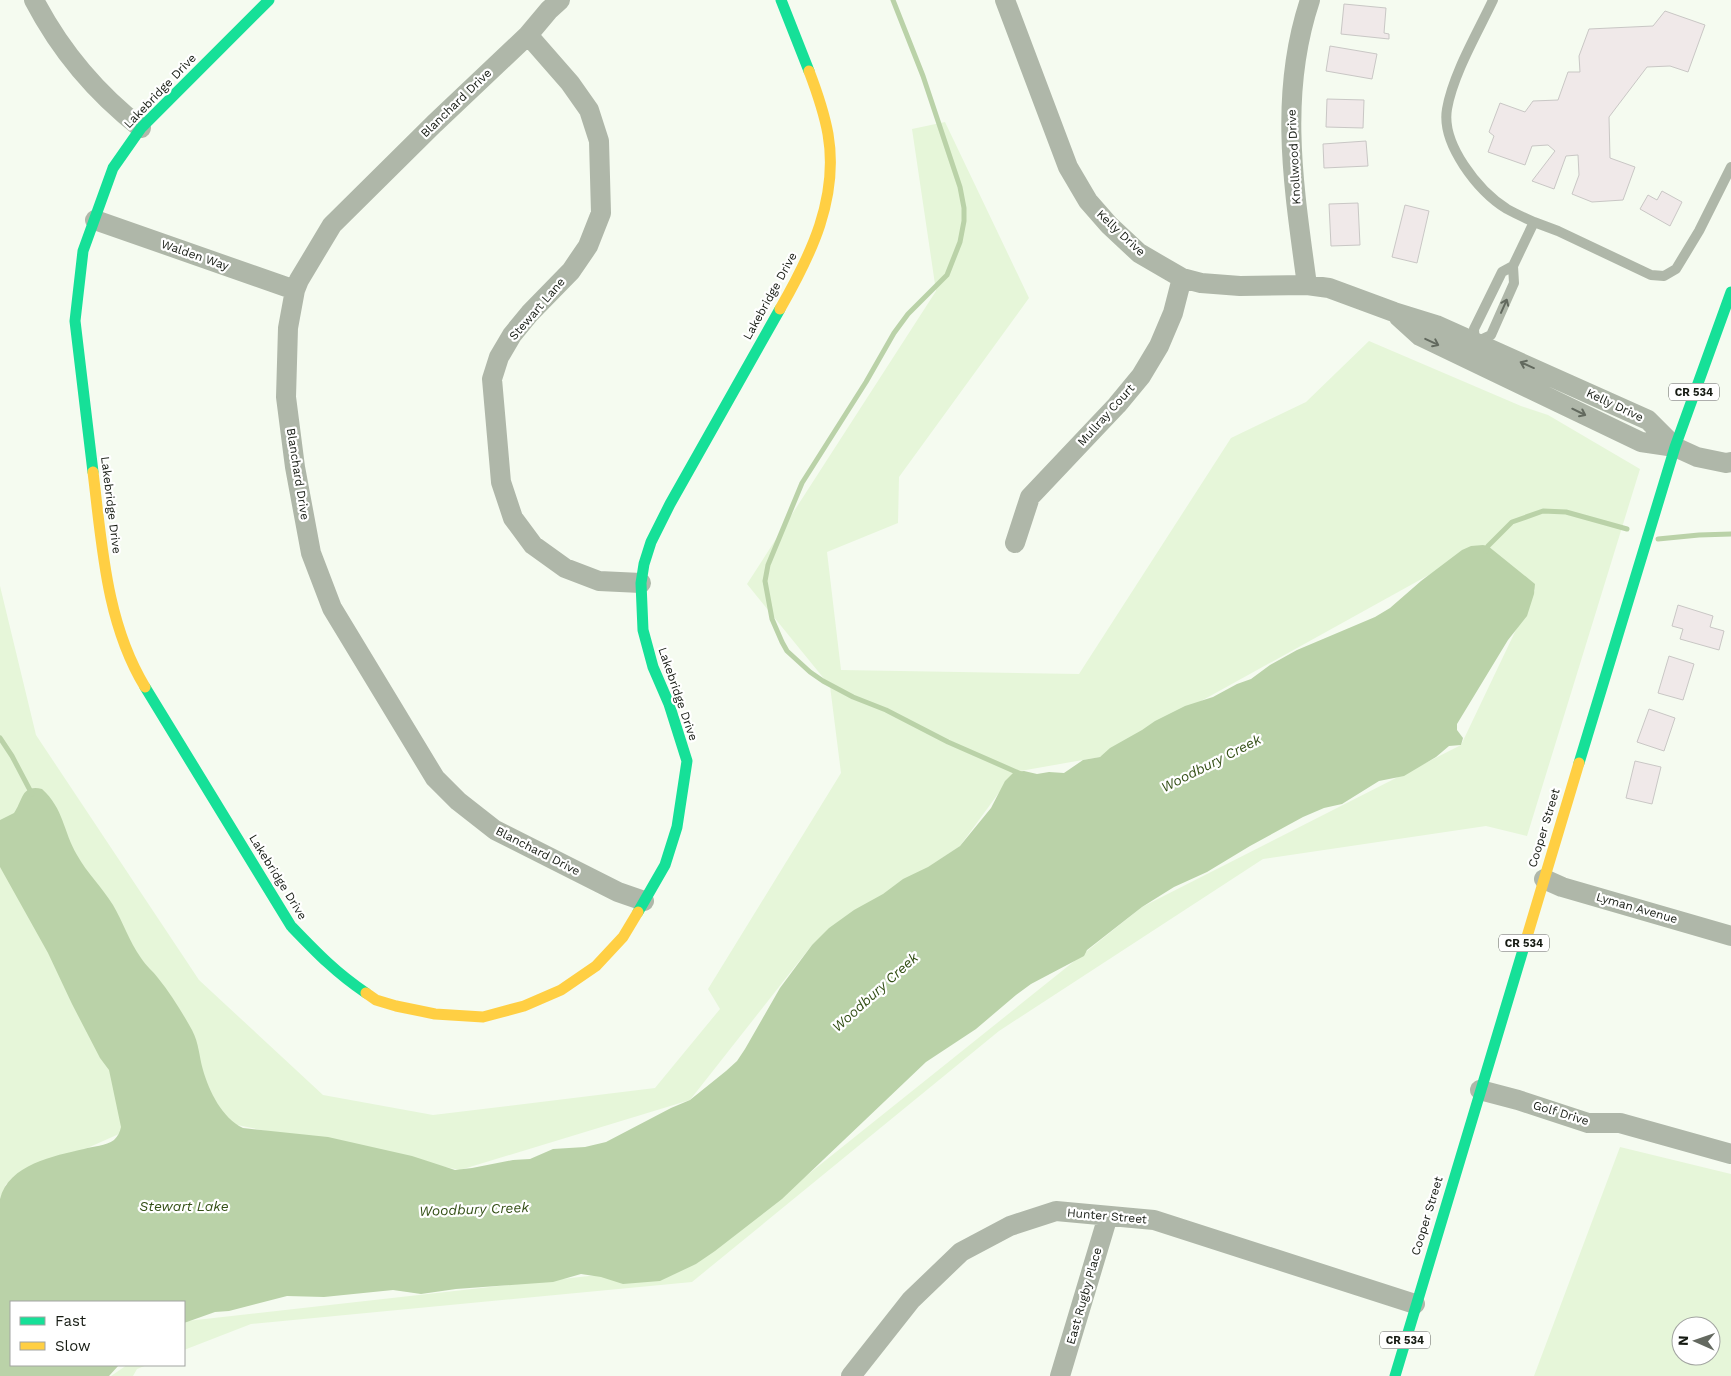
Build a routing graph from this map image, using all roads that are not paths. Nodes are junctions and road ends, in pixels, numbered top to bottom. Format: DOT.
graph roads {
  1 [pos="34,0"];
  2 [pos="270,0"];
  3 [pos="560,0"];
  4 [pos="781,0"];
  5 [pos="1005,0"];
  6 [pos="1310,0"];
  7 [pos="1493,0"];
  8 [pos="528,35"];
  9 [pos="141,128"];
  10 [pos="1731,167"];
  11 [pos="95,220"];
  12 [pos="1534,222"];
  13 [pos="1513,266"];
  14 [pos="1182,278"];
  15 [pos="1307,285"];
  16 [pos="295,290"];
  17 [pos="1731,292"];
  18 [pos="1731,324"];
  19 [pos="1714,336"];
  20 [pos="1472,351"];
  21 [pos="1675,448"];
  22 [pos="1731,462"];
  23 [pos="1015,543"];
  24 [pos="641,583"];
  25 [pos="1544,879"];
  26 [pos="644,901"];
  27 [pos="1731,936"];
  28 [pos="1480,1090"];
  29 [pos="1731,1154"];
  30 [pos="1108,1216"];
  31 [pos="1415,1304"];
  32 [pos="852,1376"];
  33 [pos="1060,1376"];
  34 [pos="1395,1376"];
  1 -- 9 [label="street"];
  2 -- 9 [label="street, Lakebridge Drive"];
  3 -- 8 [label="street, Blanchard Drive"];
  4 -- 24 [label="street, Lakebridge Drive"];
  5 -- 14 [label="street, Kelly Drive"];
  6 -- 15 [label="street, Knollwood Drive"];
  7 -- 12 [label="lane"];
  8 -- 16 [label="street, Blanchard Drive"];
  8 -- 24 [label="street, Stewart Lane"];
  9 -- 11 [label="street, Lakebridge Drive"];
  10 -- 12 [label="lane"];
  11 -- 16 [label="street, Walden Way"];
  11 -- 26 [label="street, Lakebridge Drive"];
  12 -- 13 [label="lane"];
  13 -- 20 [label="lane"];
  20 -- 13 [label="lane, one-way"];
  14 -- 15 [label="street, Kelly Drive"];
  14 -- 23 [label="street, Mullray Court"];
  15 -- 20 [label="street, Kelly Drive"];
  16 -- 26 [label="street, Blanchard Drive"];
  17 -- 19 [label="street, Cooper Street / CR 534"];
  18 -- 19 [label="street"];
  19 -- 21 [label="street, Cooper Street / CR 534"];
  20 -- 21 [label="street, Kelly Drive"];
  21 -- 22 [label="street"];
  21 -- 25 [label="street, Cooper Street / CR 534"];
  24 -- 26 [label="street, Lakebridge Drive"];
  25 -- 27 [label="street, Lyman Avenue"];
  25 -- 28 [label="street, Cooper Street / CR 534"];
  28 -- 29 [label="street, Golf Drive"];
  28 -- 31 [label="street, Cooper Street / CR 534"];
  30 -- 31 [label="street, Hunter Street"];
  30 -- 32 [label="street, Hunter Street"];
  30 -- 33 [label="street, East Rugby Place"];
  31 -- 34 [label="street, Cooper Street / CR 534"];
}
